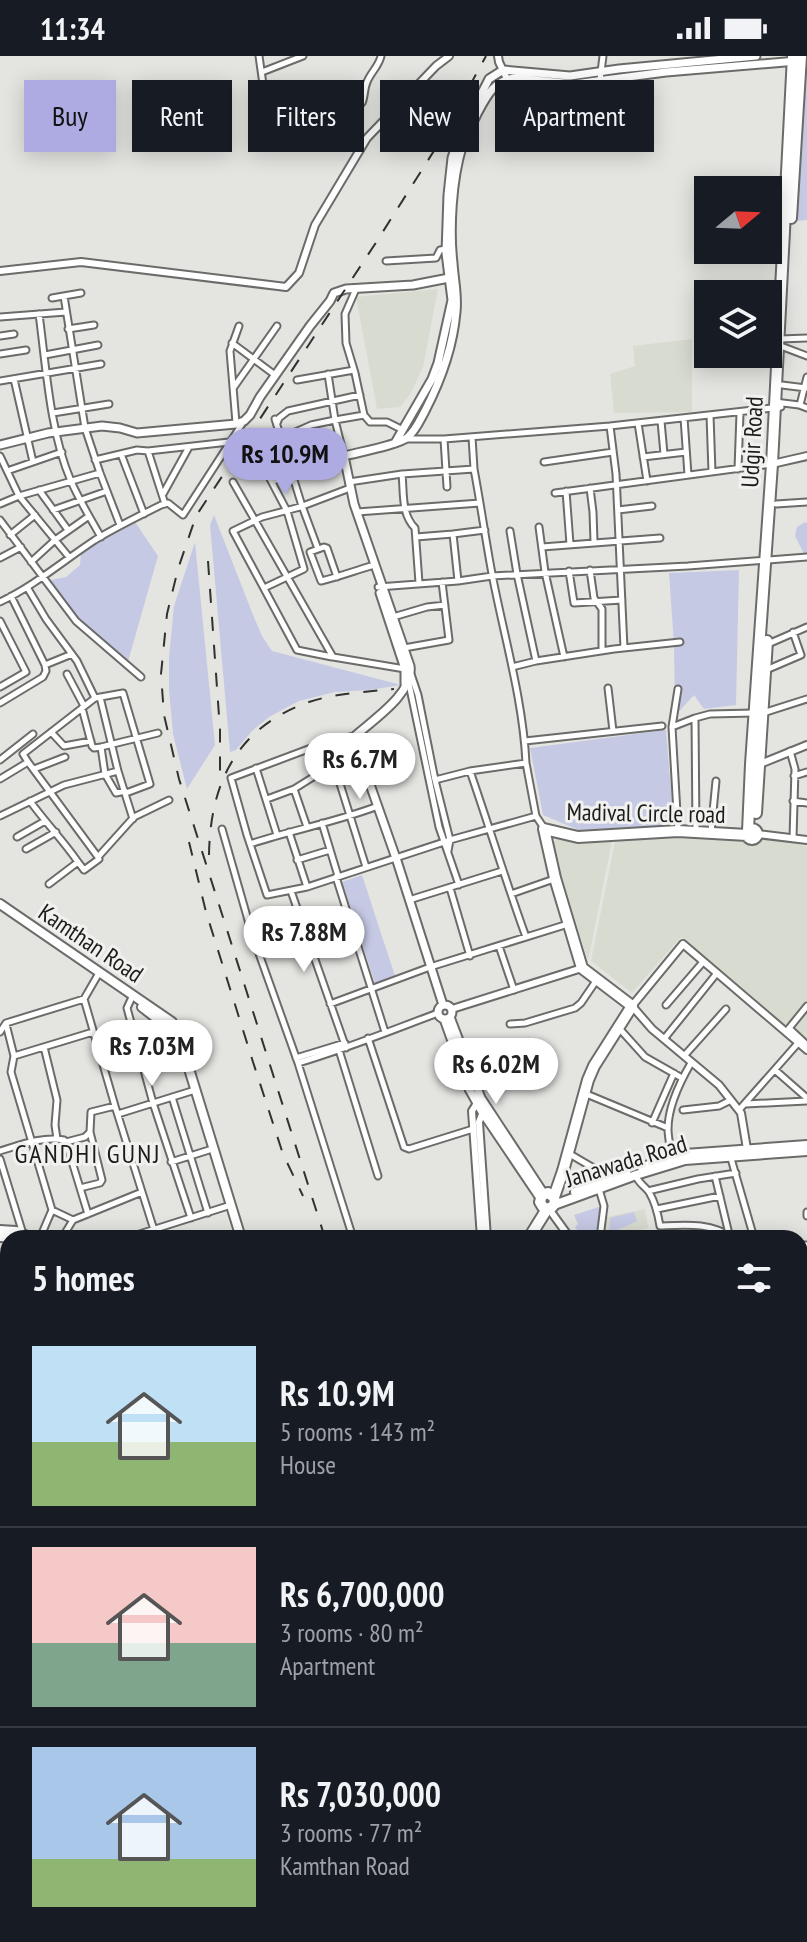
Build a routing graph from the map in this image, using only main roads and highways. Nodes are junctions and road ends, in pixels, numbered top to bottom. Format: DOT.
graph roads {
  1 [pos="756,56"];
  2 [pos="797,58"];
  3 [pos="600,76"];
  4 [pos="452,277"];
  5 [pos="782,324"];
  6 [pos="780,368"];
  7 [pos="782,368"];
  8 [pos="778,405"];
  9 [pos="395,443"];
  10 [pos="0,445"];
  11 [pos="775,463"];
  12 [pos="355,509"];
  13 [pos="769,559"];
  14 [pos="380,587"];
  15 [pos="764,646"];
  16 [pos="407,675"];
  17 [pos="758,714"];
  18 [pos="752,832"];
  19 [pos="0,904"];
  20 [pos="0,911"];
  21 [pos="36,933"];
  22 [pos="632,1006"];
  23 [pos="192,1091"];
  24 [pos="807,1148"];
  25 [pos="730,1153"];
  26 [pos="673,1160"];
  27 [pos="549,1201"];
  28 [pos="229,1206"];
  29 [pos="236,1230"];
  30 [pos="528,1230"];
  31 [pos="533,1230"];
  1 -- 3 [label="main road"];
  2 -- 3 [label="main road"];
  2 -- 5 [label="highway, Udgir Road"];
  3 -- 4 [label="main road"];
  3 -- 4 [label="main road"];
  4 -- 9 [label="main road"];
  4 -- 9 [label="main road"];
  4 -- 10 [label="main road"];
  6 -- 8 [label="highway, Udgir Road"];
  7 -- 8 [label="highway, Udgir Road"];
  8 -- 11 [label="highway, Udgir Road"];
  9 -- 12 [label="main road"];
  11 -- 13 [label="highway, Udgir Road"];
  11 -- 13 [label="highway, Udgir Road"];
  12 -- 14 [label="main road"];
  12 -- 14 [label="main road"];
  13 -- 15 [label="highway, Udgir Road"];
  14 -- 16 [label="main road"];
  14 -- 16 [label="main road"];
  15 -- 17 [label="highway, Udgir Road"];
  15 -- 17 [label="highway, Udgir Road"];
  16 -- 27 [label="main road"];
  17 -- 18 [label="highway, Udgir Road"];
  17 -- 18 [label="highway, Udgir Road"];
  18 -- 22 [label="highway, Madival Circle road"];
  19 -- 21 [label="main road, Kamthan Road"];
  20 -- 21 [label="main road, Kamthan Road"];
  21 -- 23 [label="main road, Kamthan Road"];
  22 -- 27 [label="highway"];
  22 -- 27 [label="highway"];
  23 -- 28 [label="main road, Kamthan Road"];
  23 -- 28 [label="main road, Kamthan Road"];
  24 -- 25 [label="main road, Janawada Road"];
  24 -- 25 [label="main road, Janawada Road"];
  25 -- 26 [label="main road, Janawada Road"];
  26 -- 27 [label="main road, Janawada Road"];
  26 -- 27 [label="main road, Janawada Road"];
  27 -- 30 [label="highway"];
  27 -- 31 [label="highway"];
  28 -- 29 [label="main road, Kamthan Road"];
}
